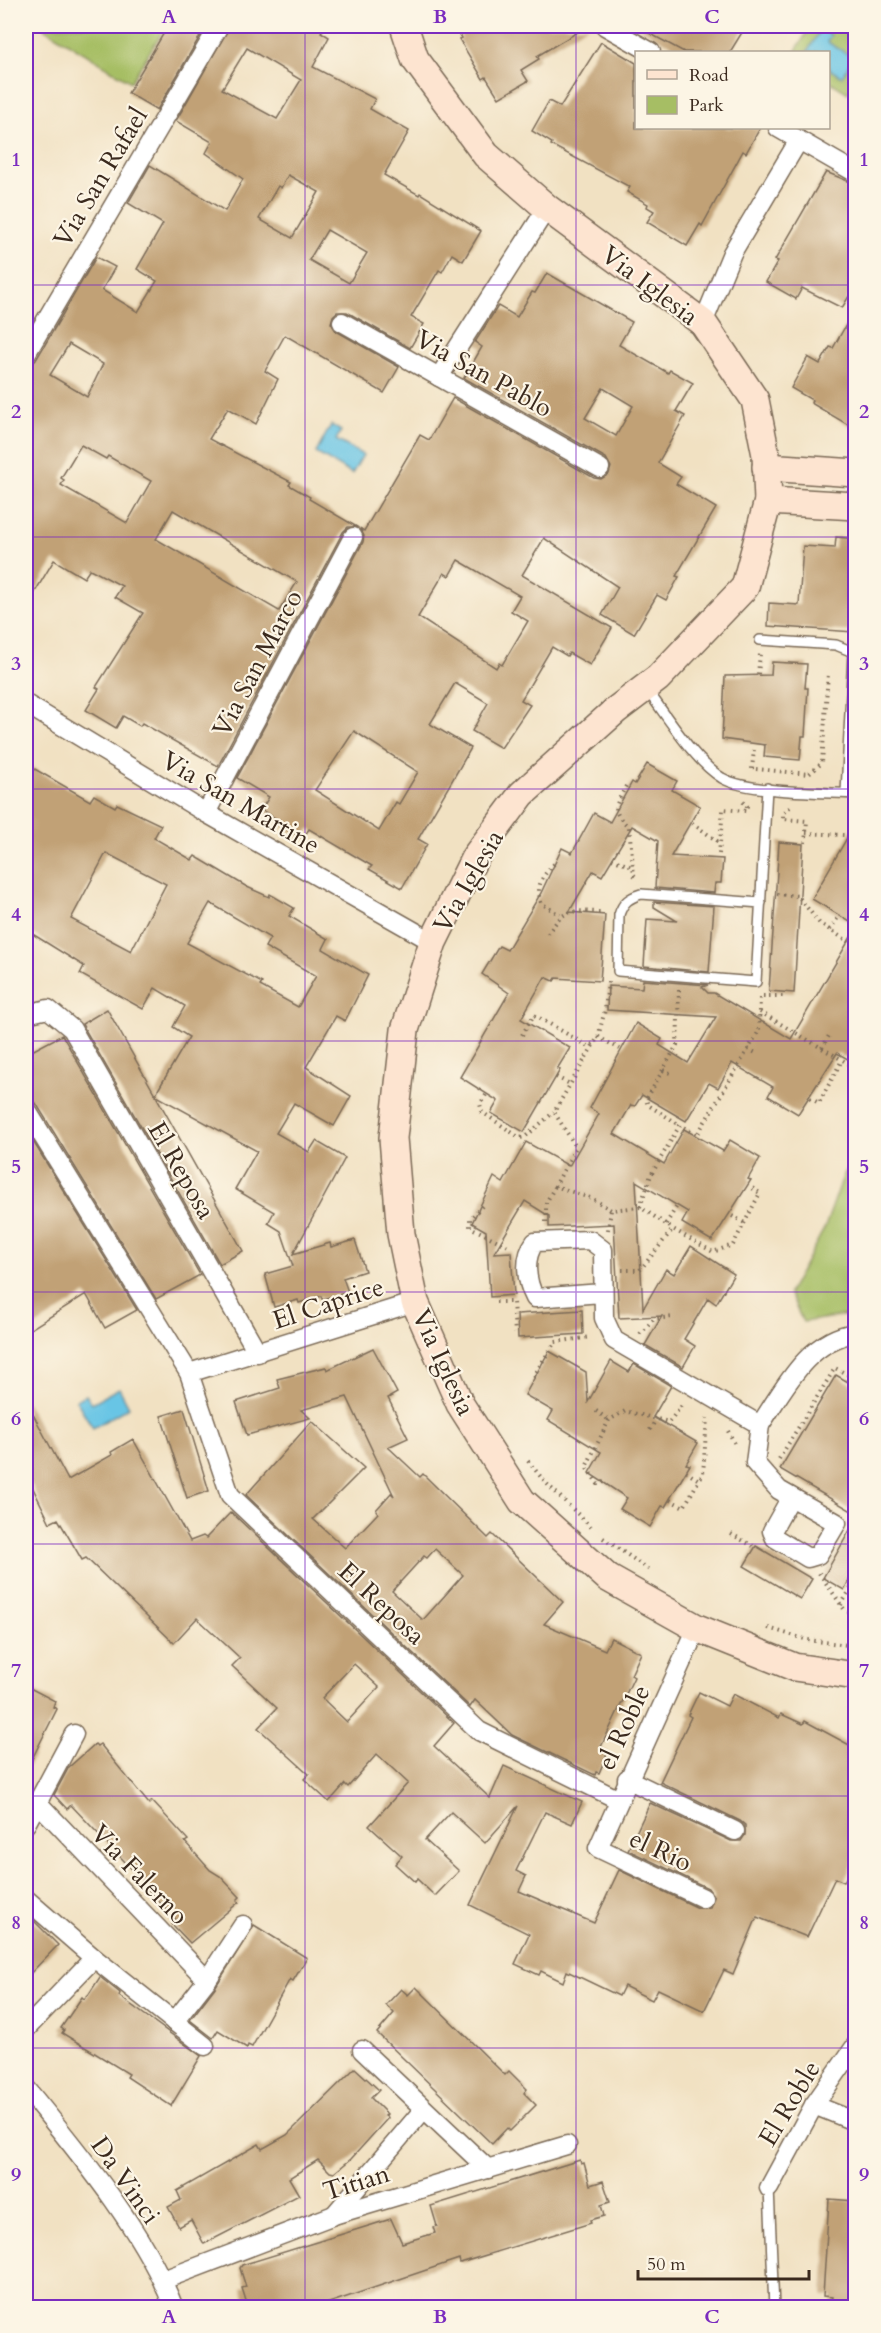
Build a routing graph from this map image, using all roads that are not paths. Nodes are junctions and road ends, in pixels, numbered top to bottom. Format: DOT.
graph roads {
  1 [pos="219,26"];
  2 [pos="404,26"];
  3 [pos="605,26"];
  4 [pos="649,51"];
  5 [pos="780,129"];
  6 [pos="799,140"];
  7 [pos="855,173"];
  8 [pos="547,208"];
  9 [pos="342,322"];
  10 [pos="703,323"];
  11 [pos="26,354"];
  12 [pos="439,377"];
  13 [pos="766,467"];
  14 [pos="600,468"];
  15 [pos="855,473"];
  16 [pos="768,501"];
  17 [pos="855,506"];
  18 [pos="353,537"];
  19 [pos="760,640"];
  20 [pos="645,688"];
  21 [pos="26,704"];
  22 [pos="767,788"];
  23 [pos="851,794"];
  24 [pos="206,813"];
  25 [pos="761,903"];
  26 [pos="433,942"];
  27 [pos="26,1014"];
  28 [pos="26,1109"];
  29 [pos="602,1293"];
  30 [pos="415,1302"];
  31 [pos="855,1334"];
  32 [pos="258,1353"];
  33 [pos="189,1373"];
  34 [pos="760,1425"];
  35 [pos="791,1497"];
  36 [pos="697,1628"];
  37 [pos="855,1676"];
  38 [pos="74,1734"];
  39 [pos="627,1779"];
  40 [pos="617,1799"];
  41 [pos="37,1802"];
  42 [pos="26,1824"];
  43 [pos="735,1831"];
  44 [pos="598,1848"];
  45 [pos="703,1898"];
  46 [pos="26,1899"];
  47 [pos="243,1925"];
  48 [pos="94,1958"];
  49 [pos="207,1980"];
  50 [pos="174,2022"];
  51 [pos="26,2029"];
  52 [pos="855,2044"];
  53 [pos="205,2046"];
  54 [pos="362,2050"];
  55 [pos="26,2088"];
  56 [pos="814,2105"];
  57 [pos="424,2109"];
  58 [pos="855,2122"];
  59 [pos="567,2145"];
  60 [pos="488,2169"];
  61 [pos="769,2188"];
  62 [pos="334,2215"];
  63 [pos="163,2280"];
  64 [pos="174,2307"];
  65 [pos="774,2307"];
  1 -- 11 [label="street, Via San Rafael"];
  2 -- 8 [label="street, Via Iglesia"];
  3 -- 4 [label="street"];
  5 -- 6 [label="street"];
  6 -- 7 [label="street"];
  6 -- 10 [label="street"];
  8 -- 10 [label="street, Via Iglesia"];
  8 -- 12 [label="street"];
  9 -- 12 [label="street, Via San Pablo"];
  10 -- 13 [label="street, Via Iglesia"];
  12 -- 14 [label="street, Via San Pablo"];
  13 -- 15 [label="street"];
  13 -- 16 [label="street, Via Iglesia"];
  16 -- 17 [label="street"];
  16 -- 20 [label="street, Via Iglesia"];
  18 -- 24 [label="street, Via San Marco"];
  19 -- 23 [label="lane"];
  20 -- 22 [label="lane"];
  20 -- 26 [label="street, Via Iglesia"];
  21 -- 24 [label="street, Via San Martine"];
  22 -- 23 [label="lane"];
  22 -- 25 [label="lane"];
  24 -- 26 [label="street, Via San Martine"];
  25 -- 25 [label="lane"];
  26 -- 30 [label="street, Via Iglesia"];
  27 -- 32 [label="street, El Reposa"];
  28 -- 33 [label="street, El Reposa"];
  29 -- 29 [label="street"];
  29 -- 34 [label="street"];
  30 -- 32 [label="street, El Caprice"];
  30 -- 36 [label="street, Via Iglesia"];
  31 -- 34 [label="street"];
  32 -- 33 [label="street"];
  33 -- 40 [label="street, El Reposa"];
  34 -- 35 [label="street"];
  35 -- 35 [label="street"];
  36 -- 37 [label="street, Via Iglesia"];
  36 -- 39 [label="street, el Roble"];
  38 -- 41 [label="street"];
  39 -- 40 [label="street, el Roble"];
  39 -- 43 [label="street"];
  40 -- 44 [label="street, el Roble"];
  41 -- 42 [label="street"];
  41 -- 49 [label="street, Via Falerno"];
  44 -- 45 [label="street, el Rio"];
  46 -- 48 [label="street"];
  47 -- 49 [label="street"];
  48 -- 50 [label="street"];
  48 -- 51 [label="street"];
  49 -- 50 [label="street"];
  50 -- 53 [label="street"];
  52 -- 56 [label="street, El Roble"];
  54 -- 57 [label="street"];
  55 -- 63 [label="street, Da Vinci"];
  56 -- 58 [label="street"];
  56 -- 61 [label="street, El Roble"];
  57 -- 60 [label="street"];
  57 -- 62 [label="street"];
  59 -- 60 [label="street, Titian"];
  60 -- 62 [label="street, Titian"];
  61 -- 65 [label="lane"];
  62 -- 63 [label="street, Titian"];
  63 -- 64 [label="street, Da Vinci"];
}
